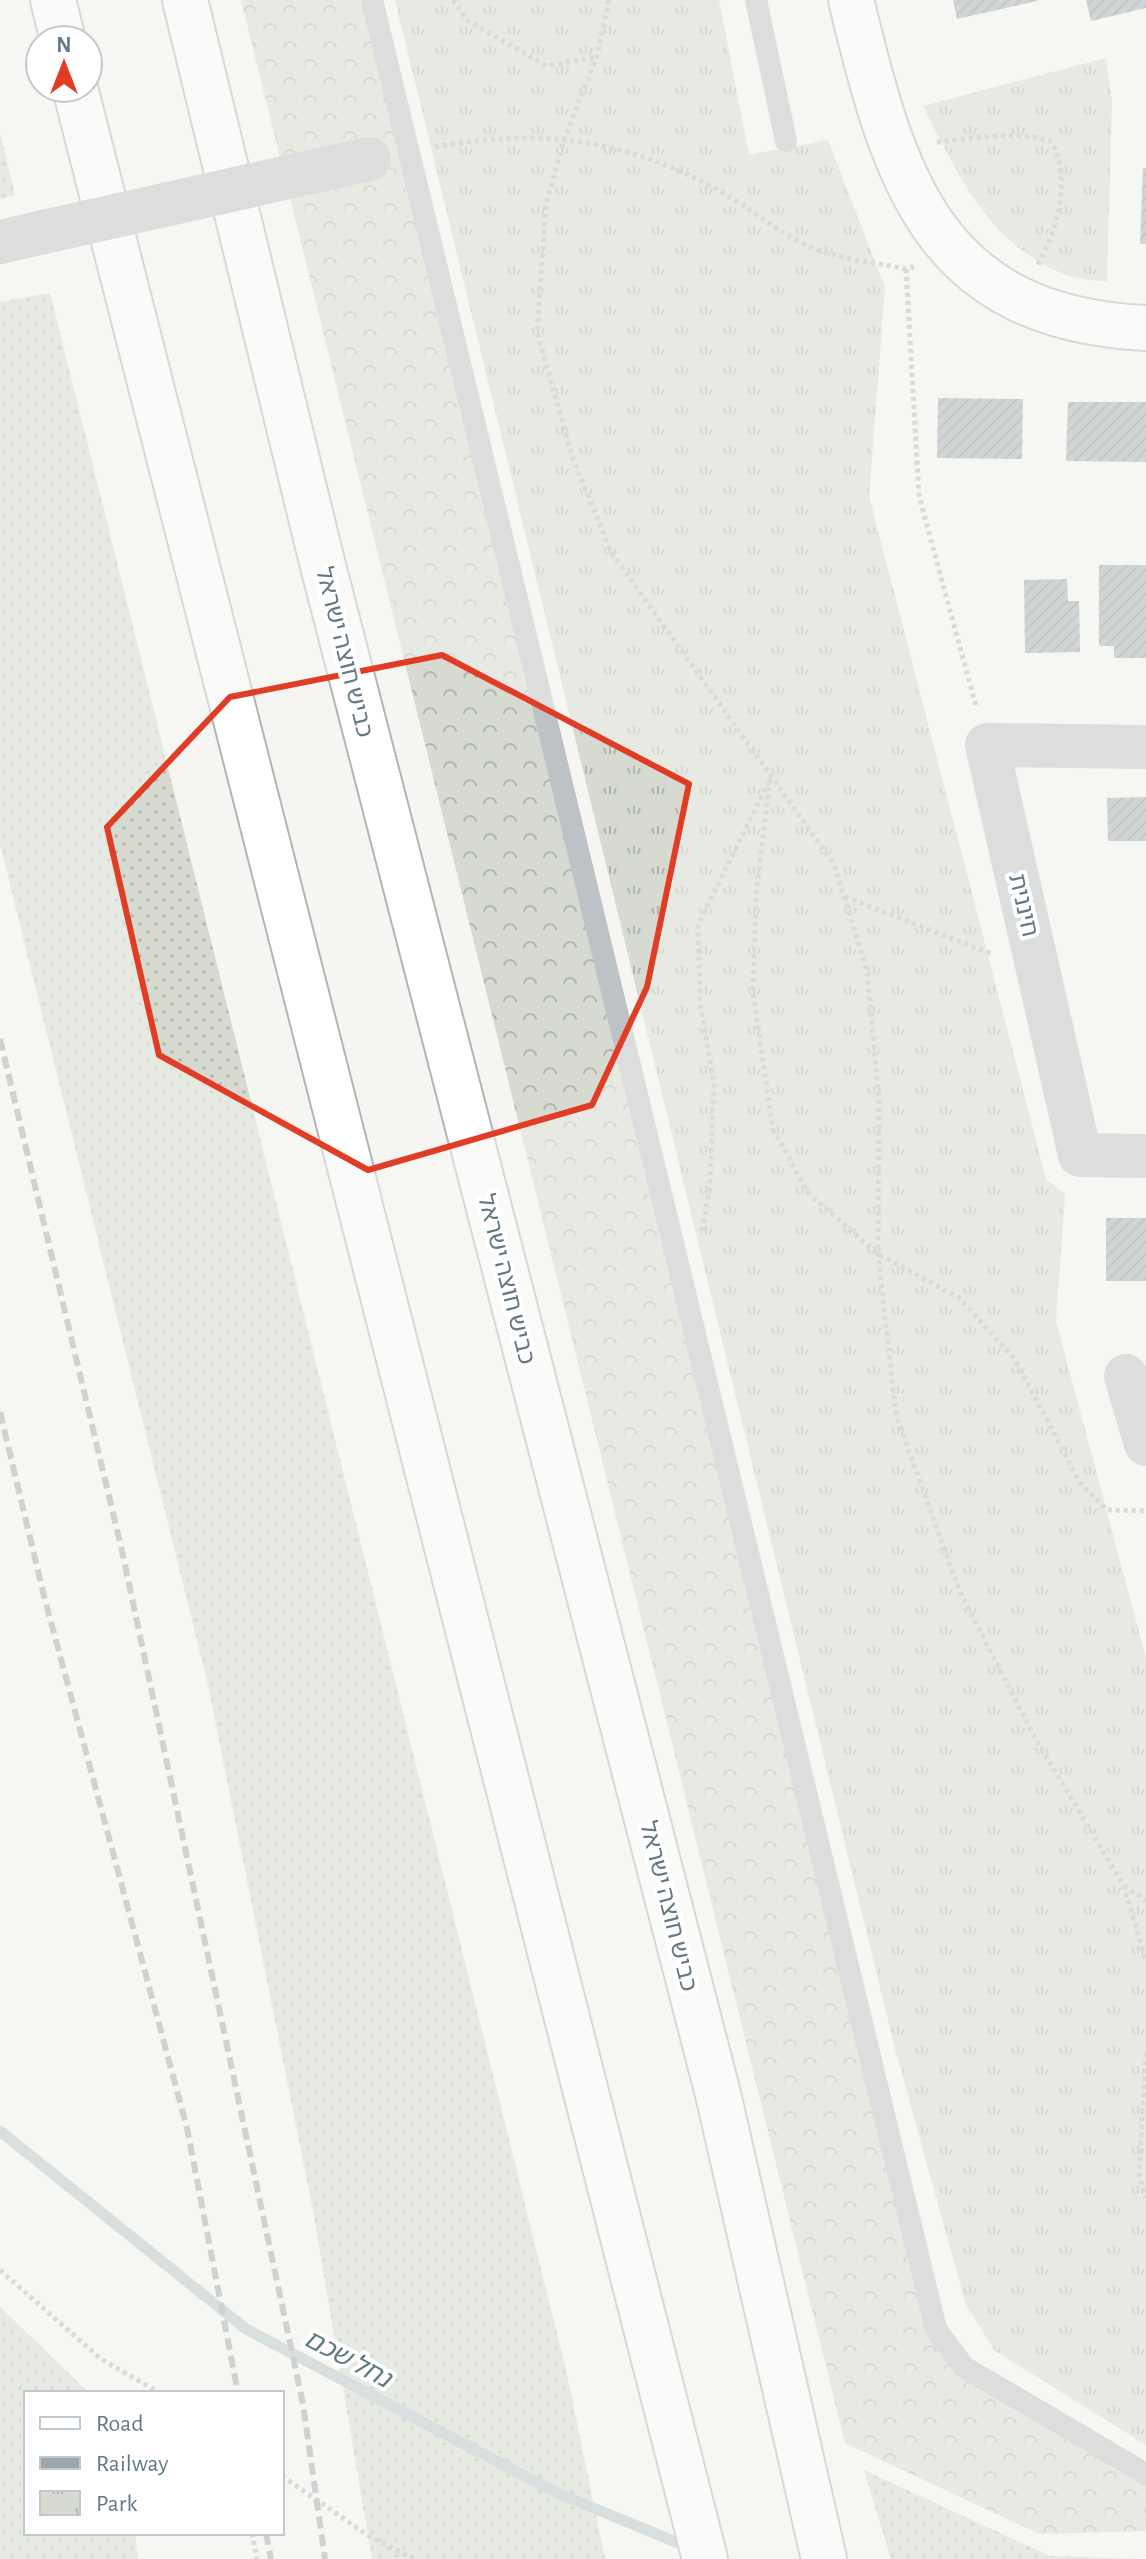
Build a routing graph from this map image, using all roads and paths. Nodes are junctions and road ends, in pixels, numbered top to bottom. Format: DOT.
graph roads {
  1 [pos="53,0"];
  2 [pos="185,0"];
  3 [pos="372,0"];
  4 [pos="453,0"];
  5 [pos="609,0"];
  6 [pos="756,0"];
  7 [pos="851,0"];
  8 [pos="59,24"];
  9 [pos="597,56"];
  10 [pos="79,104"];
  11 [pos="565,137"];
  12 [pos="786,141"];
  13 [pos="892,146"];
  14 [pos="389,155"];
  15 [pos="0,242"];
  16 [pos="955,255"];
  17 [pos="906,269"];
  18 [pos="1021,297"];
  19 [pos="1146,328"];
  20 [pos="987,745"];
  21 [pos="1146,747"];
  22 [pos="770,778"];
  23 [pos="844,896"];
  24 [pos="1037,963"];
  25 [pos="1146,1156"];
  26 [pos="702,1241"];
  27 [pos="878,1254"];
  28 [pos="1126,1376"];
  29 [pos="1146,1444"];
  30 [pos="1146,1511"];
  31 [pos="1124,1886"];
  32 [pos="1146,1901"];
  33 [pos="1146,1962"];
  34 [pos="1146,2053"];
  35 [pos="1146,2198"];
  36 [pos="0,2270"];
  37 [pos="157,2391"];
  38 [pos="1146,2474"];
  39 [pos="284,2477"];
  40 [pos="252,2535"];
  41 [pos="257,2559"];
  42 [pos="414,2559"];
  43 [pos="705,2559"];
  44 [pos="824,2559"];
  1 -- 8 [label="main road"];
  2 -- 44 [label="main road, כביש חוצה ישראל"];
  3 -- 14 [label="lane"];
  4 -- 9 [label="path"];
  5 -- 9 [label="path"];
  6 -- 12 [label="lane"];
  7 -- 13 [label="main road"];
  9 -- 11 [label="path"];
  10 -- 43 [label="main road"];
  11 -- 14 [label="path"];
  11 -- 17 [label="path"];
  11 -- 22 [label="path"];
  13 -- 16 [label="main road"];
  13 -- 18 [label="path"];
  14 -- 15 [label="street, bridge"];
  14 -- 38 [label="lane"];
  16 -- 17 [label="path"];
  16 -- 18 [label="main road"];
  17 -- 20 [label="path"];
  18 -- 19 [label="main road"];
  20 -- 21 [label="street"];
  20 -- 24 [label="street, חיננית"];
  22 -- 23 [label="path"];
  22 -- 26 [label="path"];
  22 -- 27 [label="path"];
  23 -- 24 [label="path"];
  23 -- 27 [label="path"];
  24 -- 25 [label="street, חיננית"];
  27 -- 30 [label="path"];
  27 -- 31 [label="path"];
  28 -- 29 [label="street"];
  31 -- 32 [label="path"];
  31 -- 33 [label="path"];
  34 -- 35 [label="path"];
  36 -- 37 [label="path"];
  39 -- 42 [label="path"];
  40 -- 41 [label="path"];
}
